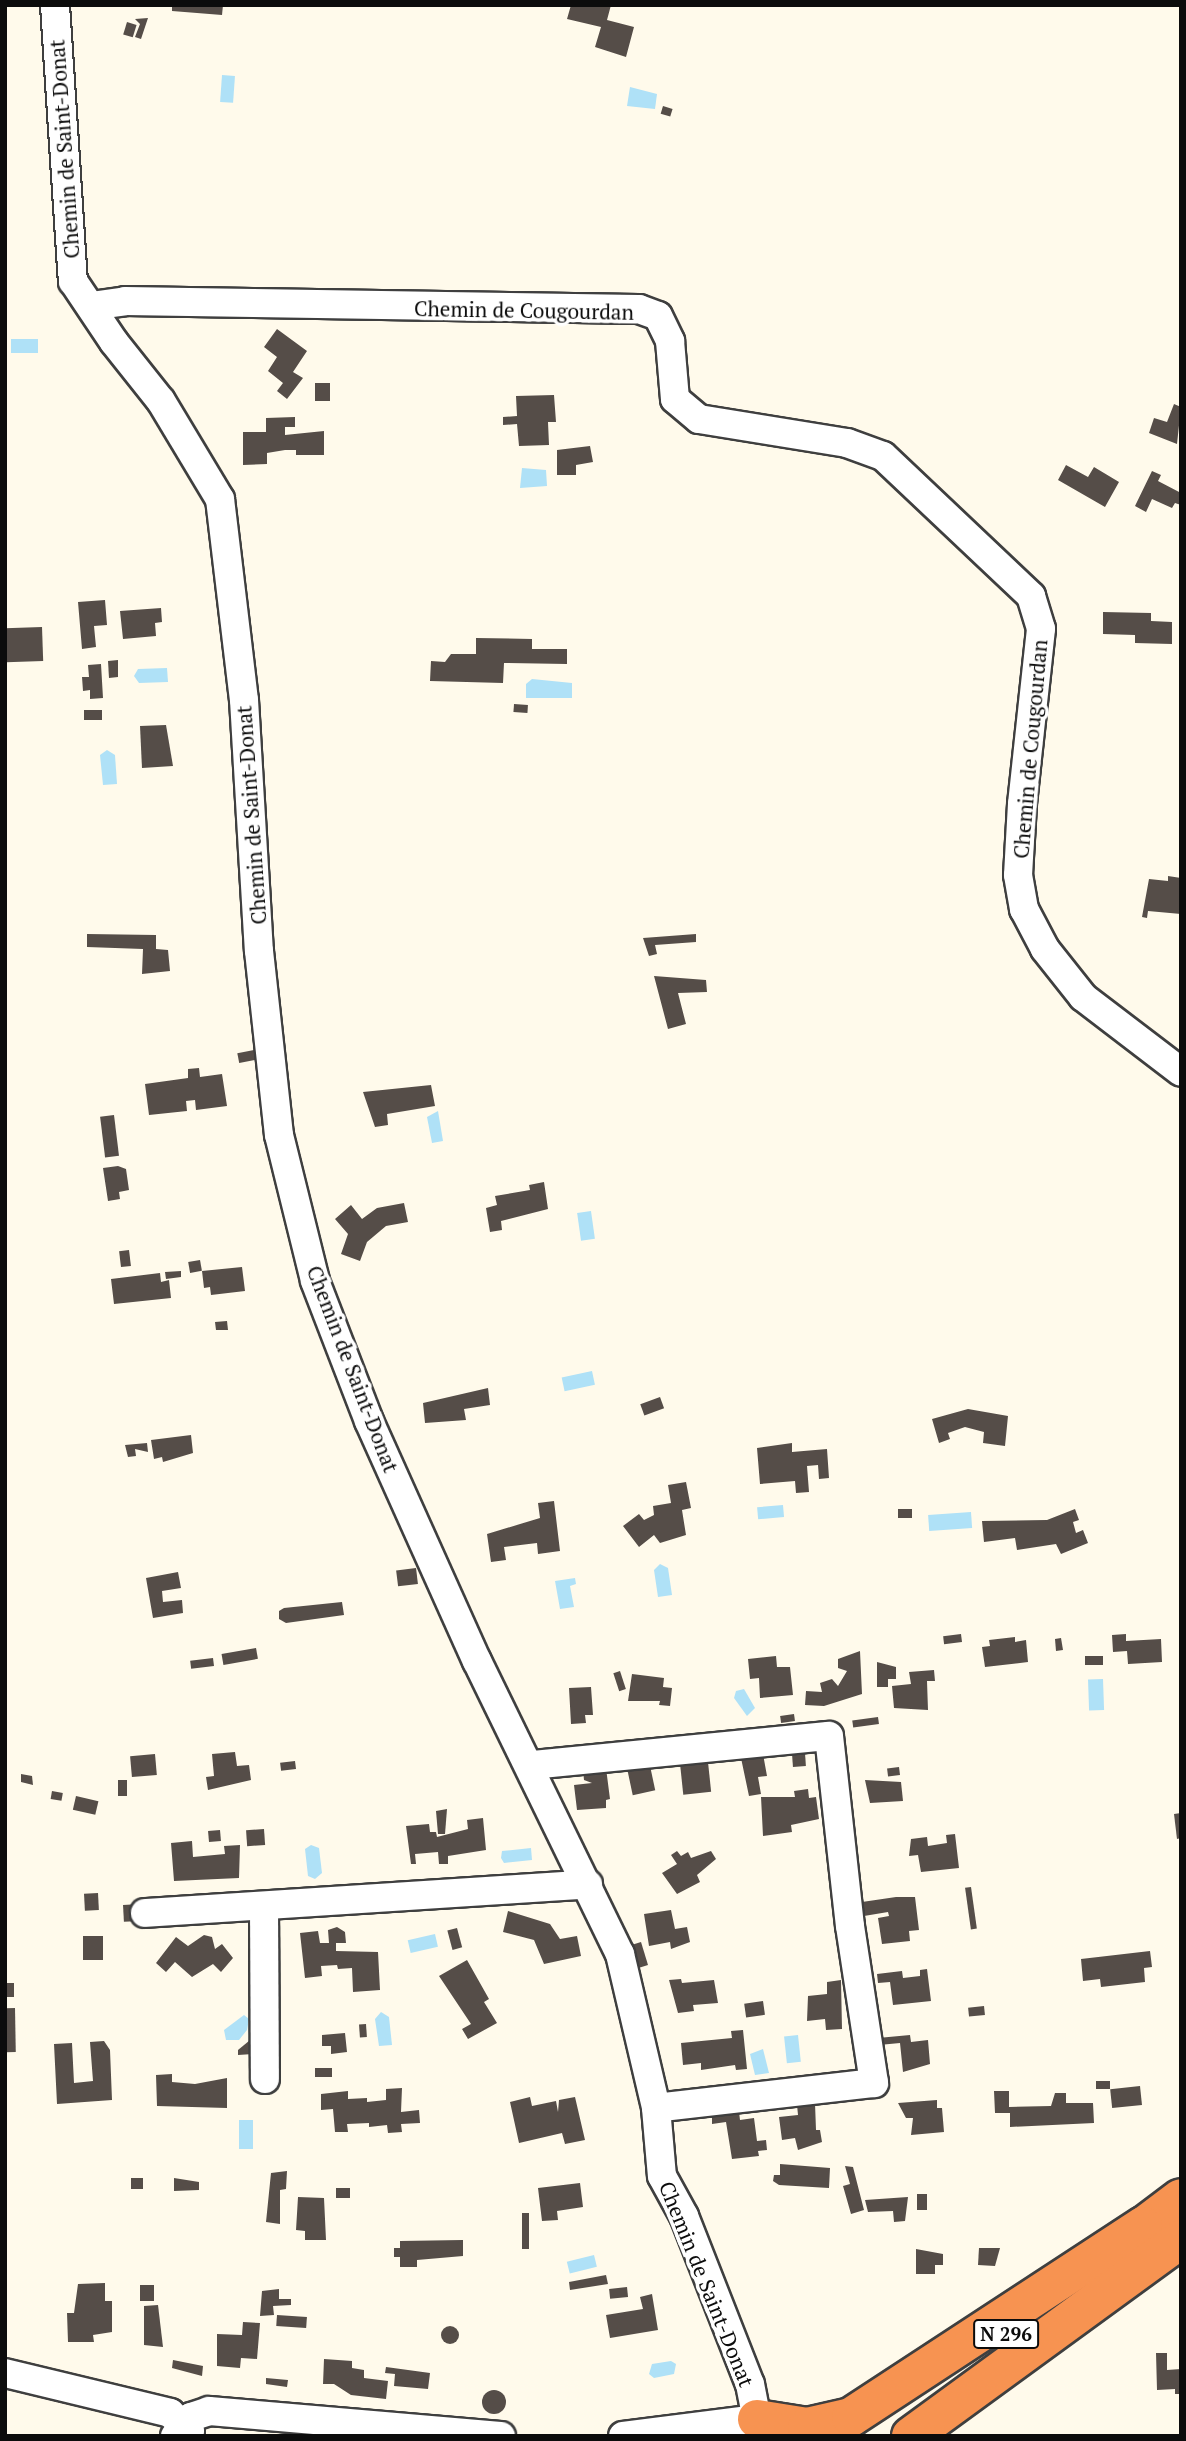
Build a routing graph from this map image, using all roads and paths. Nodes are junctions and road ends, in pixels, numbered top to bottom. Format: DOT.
graph roads {
  1 [pos="55,5"];
  2 [pos="91,306"];
  3 [pos="1181,1072"];
  4 [pos="531,1765"];
  5 [pos="588,1884"];
  6 [pos="264,1907"];
  7 [pos="145,1913"];
  8 [pos="265,2079"];
  9 [pos="656,2108"];
  10 [pos="1181,2198"];
  11 [pos="1143,2226"];
  12 [pos="1181,2241"];
  13 [pos="5,2373"];
  14 [pos="761,2427"];
  15 [pos="178,2432"];
  16 [pos="500,2436"];
  17 [pos="622,2436"];
  18 [pos="865,2436"];
  19 [pos="911,2436"];
  20 [pos="933,2436"];
  1 -- 2 [label="street, Chemin de Saint-Donat"];
  2 -- 3 [label="street, Chemin de Cougourdan"];
  2 -- 4 [label="street, Chemin de Saint-Donat"];
  4 -- 5 [label="street, Chemin de Saint-Donat"];
  4 -- 9 [label="street"];
  5 -- 6 [label="street"];
  5 -- 9 [label="street, Chemin de Saint-Donat"];
  6 -- 7 [label="street"];
  6 -- 8 [label="street"];
  9 -- 14 [label="street, Chemin de Saint-Donat"];
  10 -- 11 [label="highway, N 296"];
  11 -- 14 [label="highway"];
  11 -- 18 [label="highway, N 296"];
  12 -- 19 [label="highway, N 296"];
  12 -- 20 [label="highway"];
  13 -- 15 [label="street"];
  14 -- 17 [label="street"];
  15 -- 16 [label="street"];
}
